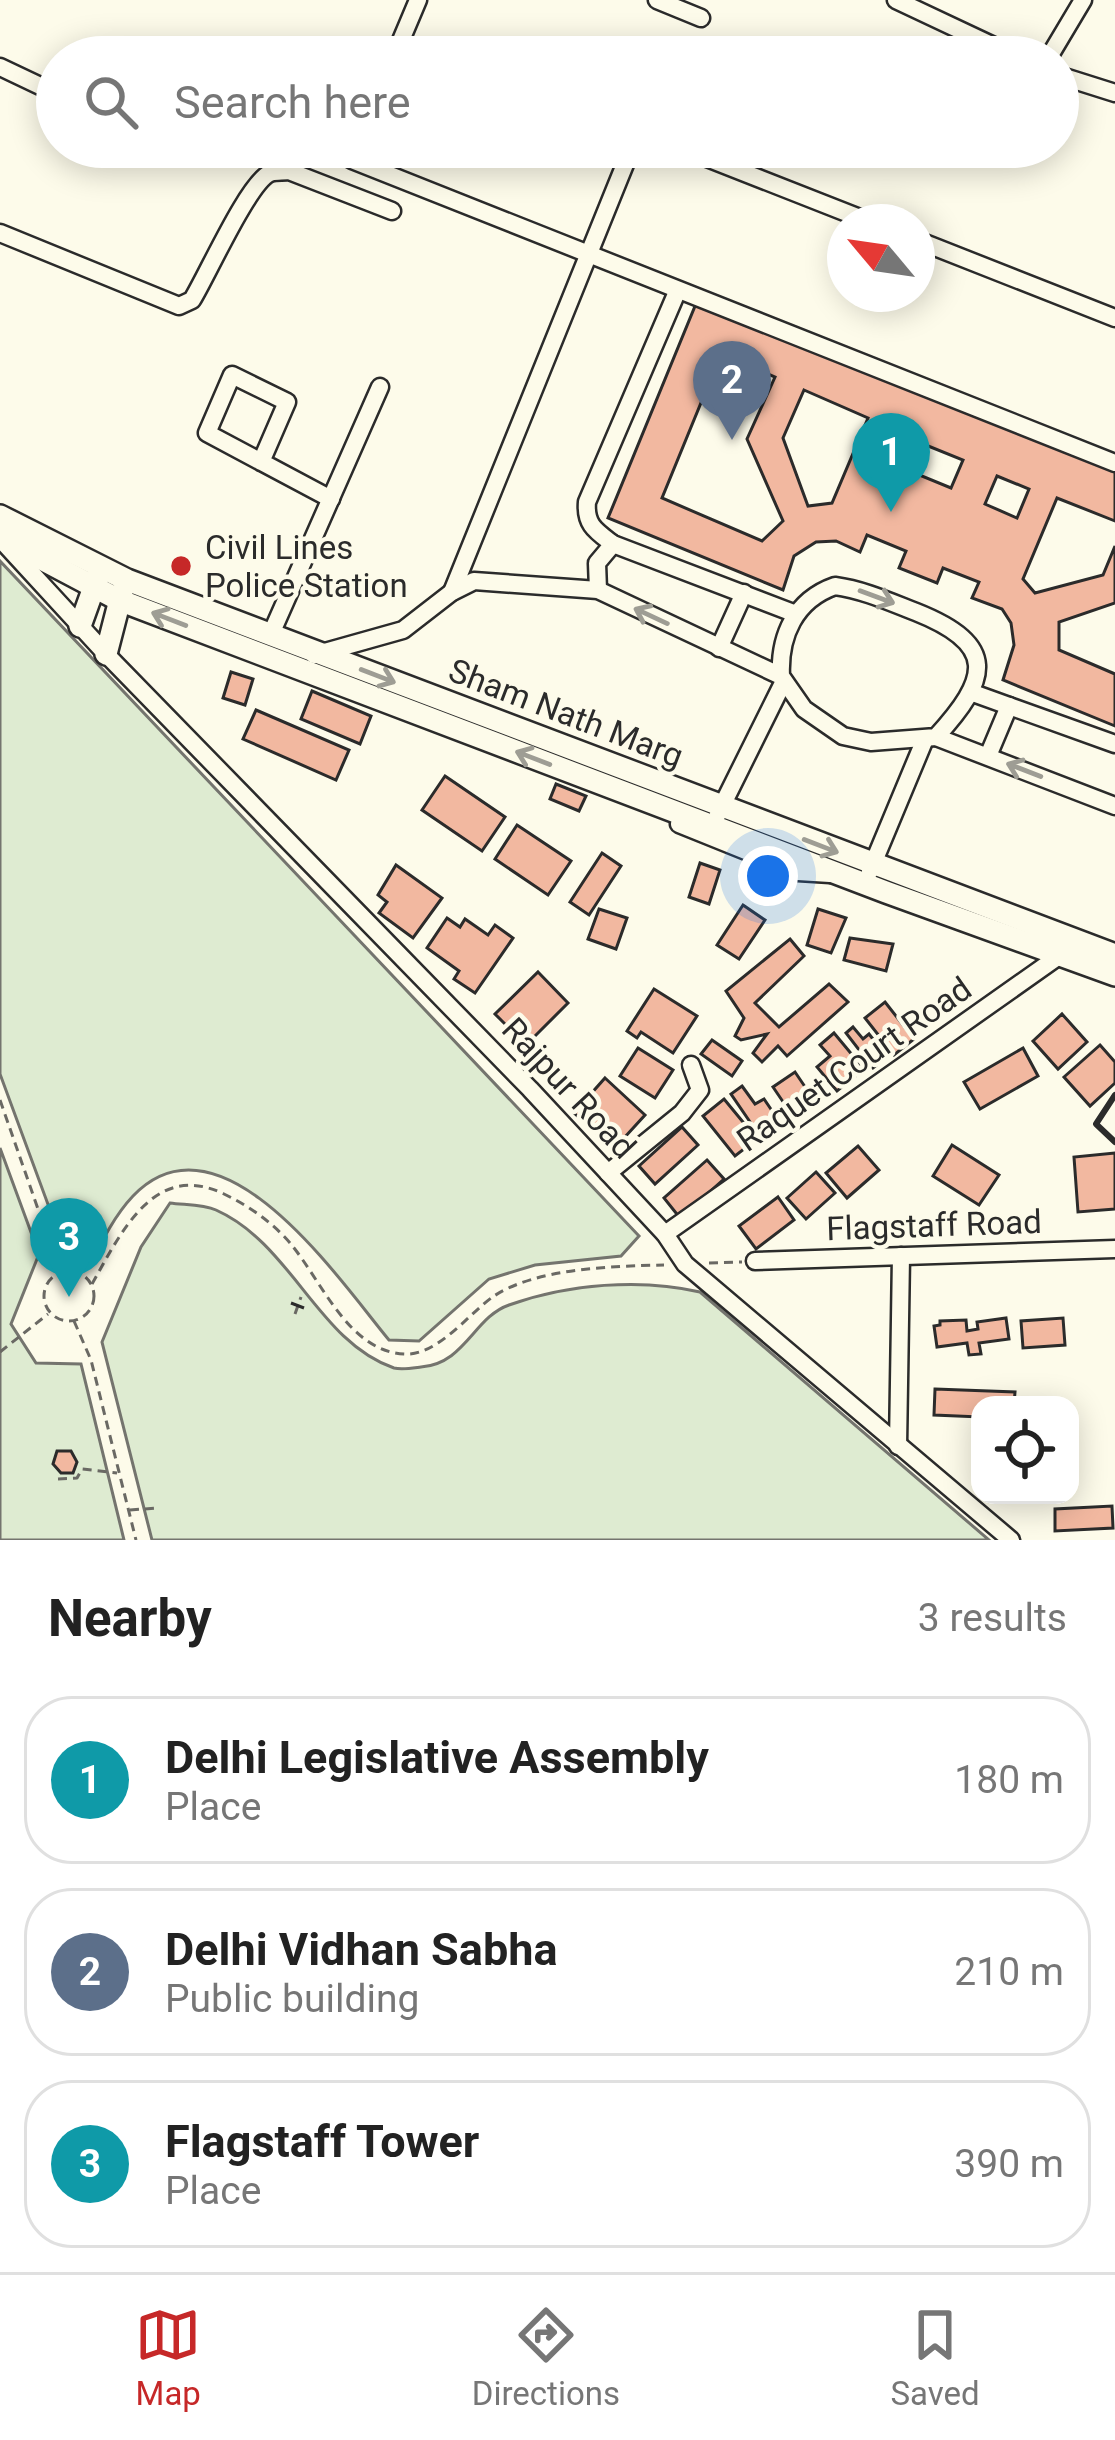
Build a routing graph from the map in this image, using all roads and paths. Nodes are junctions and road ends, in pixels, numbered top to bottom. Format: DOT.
graph roads {
  1 [pos="418,0"];
  2 [pos="657,0"];
  3 [pos="896,0"];
  4 [pos="1082,0"];
  5 [pos="701,18"];
  6 [pos="403,36"];
  7 [pos="972,36"];
  8 [pos="1061,36"];
  9 [pos="0,67"];
  10 [pos="1079,82"];
  11 [pos="36,84"];
  12 [pos="1115,93"];
  13 [pos="372,168"];
  14 [pos="623,168"];
  15 [pos="732,168"];
  16 [pos="827,205"];
  17 [pos="392,211"];
  18 [pos="0,233"];
  19 [pos="935,248"];
  20 [pos="586,255"];
  21 [pos="677,292"];
  22 [pos="1115,318"];
  23 [pos="380,387"];
  24 [pos="261,462"];
  25 [pos="1115,464"];
  26 [pos="331,499"];
  27 [pos="0,516"];
  28 [pos="0,538"];
  29 [pos="613,544"];
  30 [pos="97,577"];
  31 [pos="123,590"];
  32 [pos="598,590"];
  33 [pos="452,592"];
  34 [pos="743,593"];
  35 [pos="796,614"];
  36 [pos="80,626"];
  37 [pos="271,634"];
  38 [pos="719,648"];
  39 [pos="106,654"];
  40 [pos="311,662"];
  41 [pos="782,680"];
  42 [pos="973,693"];
  43 [pos="1009,706"];
  44 [pos="930,738"];
  45 [pos="1115,744"];
  46 [pos="988,756"];
  47 [pos="577,775"];
  48 [pos="1115,806"];
  49 [pos="717,817"];
  50 [pos="837,874"];
  51 [pos="868,875"];
  52 [pos="1069,948"];
  53 [pos="1115,956"];
  54 [pos="1115,975"];
  55 [pos="691,1065"];
  56 [pos="0,1100"];
  57 [pos="608,1173"];
  58 [pos="665,1234"];
  59 [pos="1115,1249"];
  60 [pos="901,1256"];
  61 [pos="755,1262"];
  62 [pos="686,1264"];
  63 [pos="60,1272"];
  64 [pos="92,1285"];
  65 [pos="301,1297"];
  66 [pos="50,1313"];
  67 [pos="295,1315"];
  68 [pos="74,1321"];
  69 [pos="0,1352"];
  70 [pos="898,1446"];
  71 [pos="119,1473"];
  72 [pos="58,1479"];
  73 [pos="158,1508"];
  74 [pos="128,1510"];
  75 [pos="136,1540"];
  76 [pos="1011,1540"];
  1 -- 6 [label="street"];
  2 -- 5 [label="street"];
  3 -- 7 [label="street"];
  4 -- 8 [label="street"];
  9 -- 11 [label="street"];
  10 -- 12 [label="street"];
  13 -- 20 [label="street"];
  14 -- 20 [label="street"];
  15 -- 16 [label="street"];
  17 -- 18 [label="street"];
  19 -- 22 [label="street"];
  20 -- 21 [label="street"];
  20 -- 33 [label="street"];
  21 -- 25 [label="street"];
  21 -- 29 [label="street"];
  23 -- 26 [label="street"];
  24 -- 24 [label="street"];
  24 -- 26 [label="street"];
  26 -- 37 [label="street"];
  27 -- 30 [label="main road, Sham Nath Marg"];
  28 -- 30 [label="main road, Sham Nath Marg"];
  28 -- 36 [label="street, Rajpur Road"];
  29 -- 32 [label="street"];
  29 -- 34 [label="street"];
  30 -- 31 [label="main road, Sham Nath Marg"];
  30 -- 36 [label="main road"];
  31 -- 37 [label="main road, Sham Nath Marg"];
  31 -- 39 [label="main road"];
  40 -- 31 [label="main road, Sham Nath Marg, one-way"];
  32 -- 33 [label="street"];
  38 -- 32 [label="street, one-way"];
  33 -- 40 [label="street"];
  34 -- 35 [label="street"];
  34 -- 38 [label="street"];
  35 -- 41 [label="street"];
  35 -- 42 [label="street, one-way"];
  36 -- 39 [label="street, Rajpur Road"];
  37 -- 40 [label="main road, Sham Nath Marg"];
  38 -- 41 [label="street"];
  39 -- 57 [label="street, Rajpur Road"];
  47 -- 40 [label="main road, Sham Nath Marg, one-way"];
  40 -- 49 [label="main road, Sham Nath Marg, one-way"];
  41 -- 44 [label="street"];
  41 -- 49 [label="street"];
  42 -- 43 [label="street"];
  42 -- 44 [label="street"];
  43 -- 45 [label="street"];
  43 -- 46 [label="street"];
  44 -- 46 [label="street"];
  44 -- 51 [label="street"];
  48 -- 46 [label="street, one-way"];
  47 -- 49 [label="main road, Sham Nath Marg"];
  47 -- 50 [label="street"];
  49 -- 50 [label="main road, Sham Nath Marg"];
  49 -- 51 [label="main road, Sham Nath Marg, one-way"];
  50 -- 51 [label="main road, Sham Nath Marg"];
  51 -- 52 [label="main road, Sham Nath Marg"];
  52 -- 53 [label="main road, Sham Nath Marg"];
  52 -- 54 [label="main road, Sham Nath Marg"];
  52 -- 58 [label="street, Raquet Court Road"];
  55 -- 57 [label="street"];
  56 -- 63 [label="path"];
  57 -- 58 [label="street, Rajpur Road"];
  58 -- 62 [label="street, Rajpur Road"];
  59 -- 60 [label="street, Flagstaff Road"];
  60 -- 61 [label="street, Flagstaff Road"];
  60 -- 70 [label="street"];
  61 -- 62 [label="path"];
  62 -- 64 [label="path"];
  62 -- 70 [label="street, Rajpur Road"];
  63 -- 64 [label="path"];
  63 -- 66 [label="path"];
  64 -- 68 [label="path"];
  65 -- 67 [label="path"];
  66 -- 68 [label="path"];
  66 -- 69 [label="path"];
  68 -- 71 [label="path"];
  70 -- 76 [label="street, Rajpur Road"];
  71 -- 72 [label="path"];
  71 -- 74 [label="path"];
  73 -- 74 [label="path"];
  74 -- 75 [label="path"];
}
